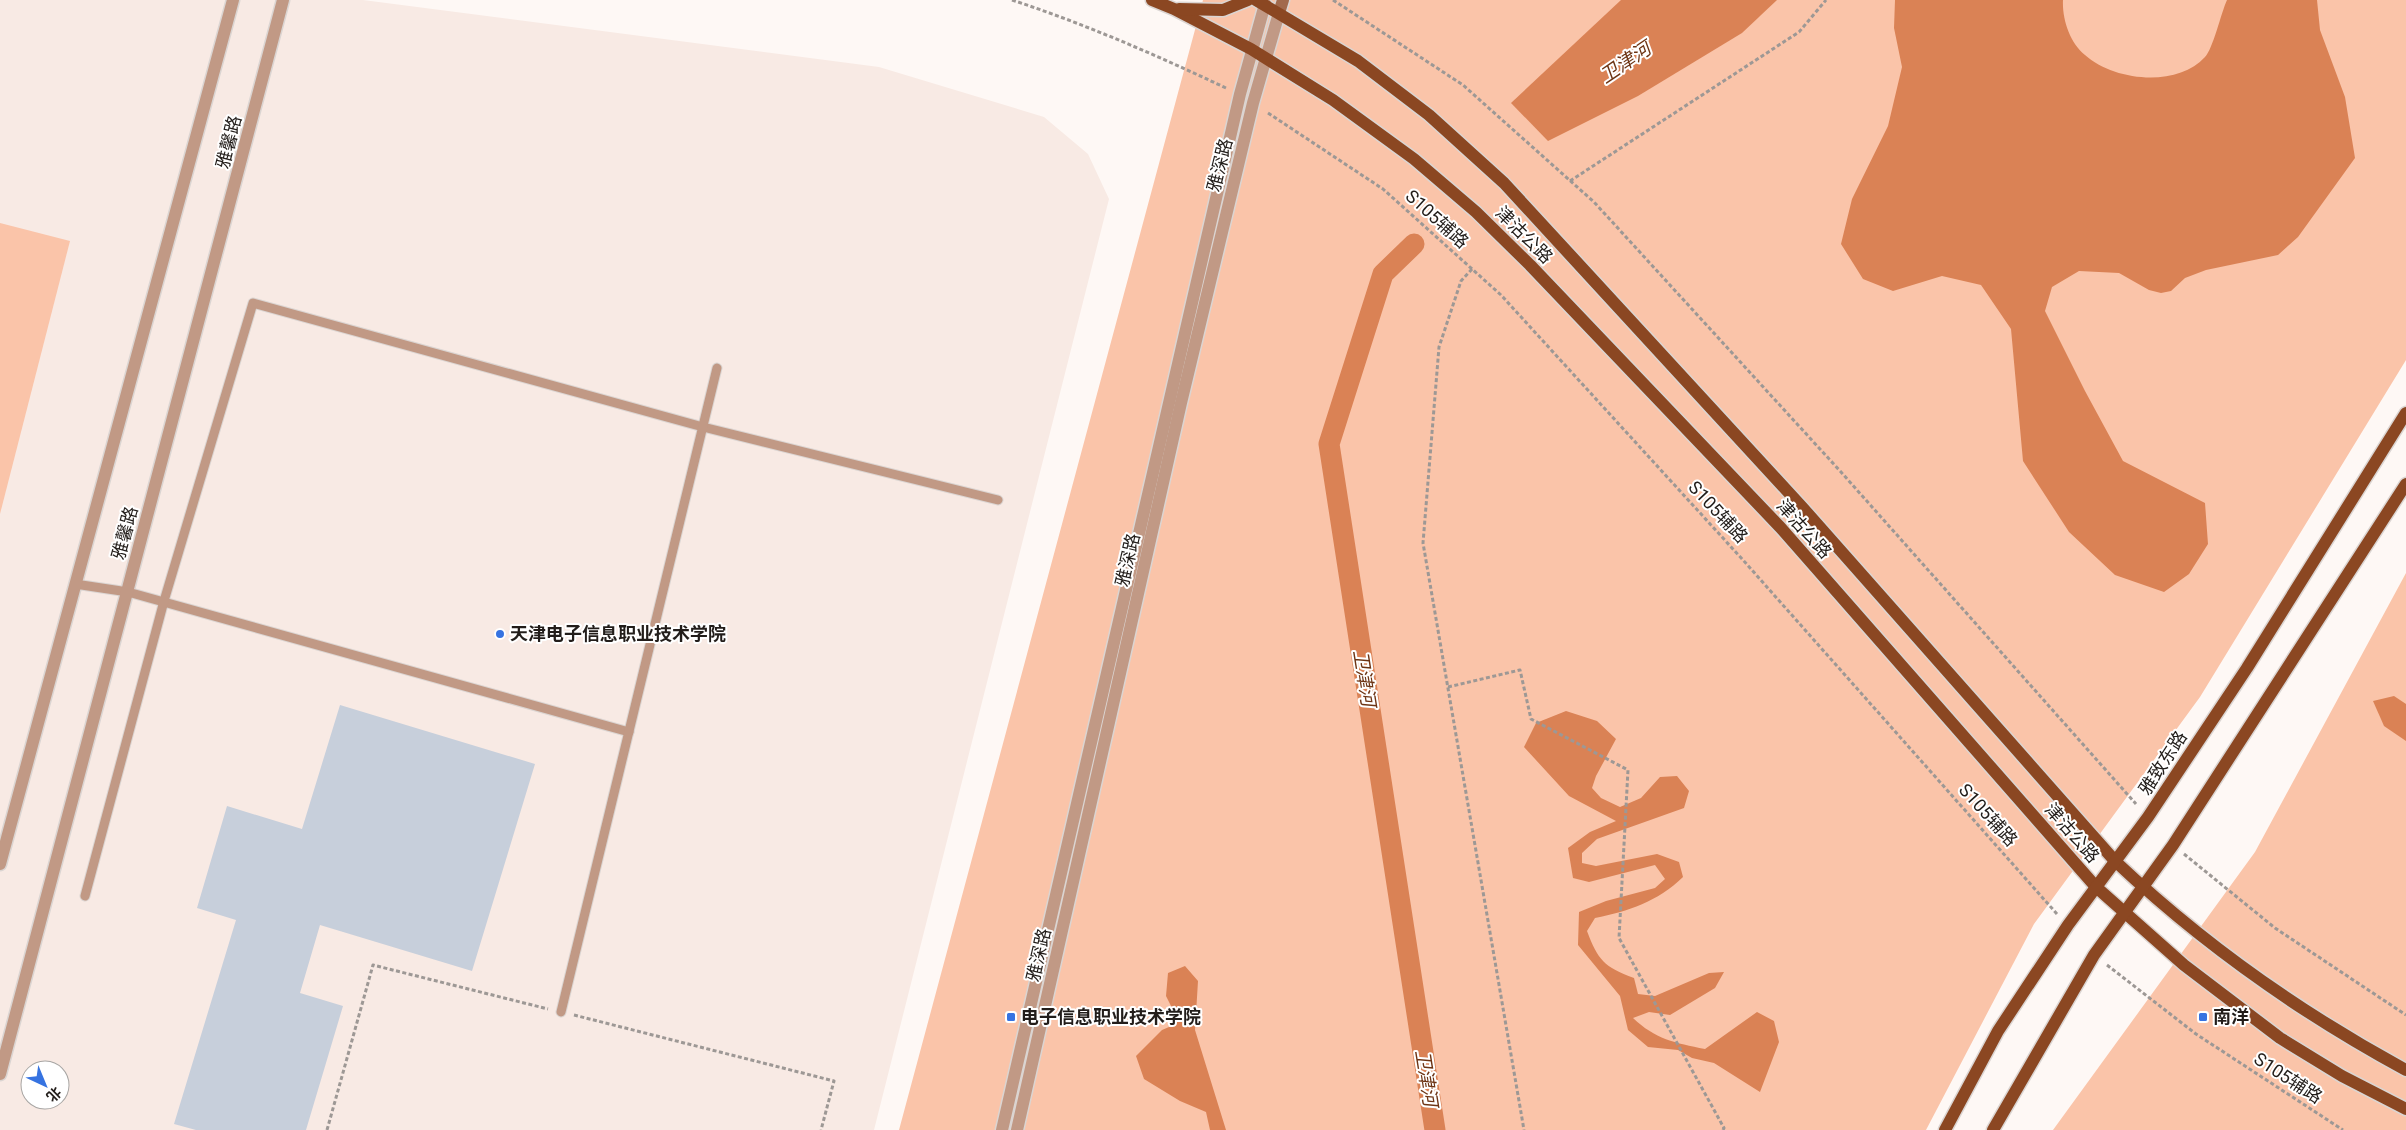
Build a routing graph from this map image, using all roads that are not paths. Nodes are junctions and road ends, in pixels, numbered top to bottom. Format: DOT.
graph roads {
  1 [pos="233,0"];
  2 [pos="283,0"];
  3 [pos="1152,0"];
  4 [pos="1248,0"];
  5 [pos="1283,0"];
  6 [pos="1262,1"];
  7 [pos="1174,9"];
  8 [pos="1280,13"];
  9 [pos="1251,49"];
  10 [pos="1267,58"];
  11 [pos="717,368"];
  12 [pos="2406,413"];
  13 [pos="703,427"];
  14 [pos="2406,484"];
  15 [pos="998,500"];
  16 [pos="75,584"];
  17 [pos="128,592"];
  18 [pos="164,602"];
  19 [pos="629,732"];
  20 [pos="2116,861"];
  21 [pos="0,864"];
  22 [pos="2096,887"];
  23 [pos="2144,887"];
  24 [pos="84,896"];
  25 [pos="2124,913"];
  26 [pos="562,1012"];
  27 [pos="2406,1070"];
  28 [pos="0,1074"];
  29 [pos="2406,1109"];
  30 [pos="1002,1130"];
  31 [pos="1016,1130"];
  32 [pos="1945,1130"];
  33 [pos="1993,1130"];
  1 -- 16 [label="street, 雅馨路"];
  2 -- 17 [label="street, 雅馨路"];
  3 -- 7 [label="main road, 津沽公路"];
  4 -- 7 [label="main road"];
  5 -- 8 [label="main road, 雅深路"];
  6 -- 8 [label="main road, 津沽公路"];
  6 -- 9 [label="street, 雅深路"];
  7 -- 9 [label="main road, 津沽公路"];
  8 -- 10 [label="street, 雅深路"];
  8 -- 20 [label="main road, 津沽公路"];
  9 -- 10 [label="main road, 津沽公路"];
  9 -- 30 [label="street, 雅深路"];
  10 -- 22 [label="main road, 津沽公路"];
  10 -- 31 [label="street, 雅深路"];
  11 -- 13 [label="lane"];
  12 -- 20 [label="main road, 雅致东路"];
  13 -- 15 [label="lane"];
  13 -- 18 [label="lane"];
  13 -- 19 [label="lane"];
  14 -- 23 [label="main road"];
  16 -- 17 [label="lane"];
  16 -- 21 [label="street, 雅馨路"];
  17 -- 18 [label="lane"];
  17 -- 28 [label="street, 雅馨路"];
  18 -- 19 [label="lane"];
  18 -- 24 [label="lane"];
  19 -- 26 [label="lane"];
  20 -- 22 [label="main road, 雅致东路"];
  20 -- 23 [label="main road, 津沽公路"];
  22 -- 25 [label="main road, 津沽公路"];
  22 -- 32 [label="main road, 雅致东路"];
  23 -- 25 [label="main road"];
  23 -- 27 [label="main road, 津沽公路"];
  25 -- 29 [label="main road, 津沽公路"];
  25 -- 33 [label="main road"];
}
